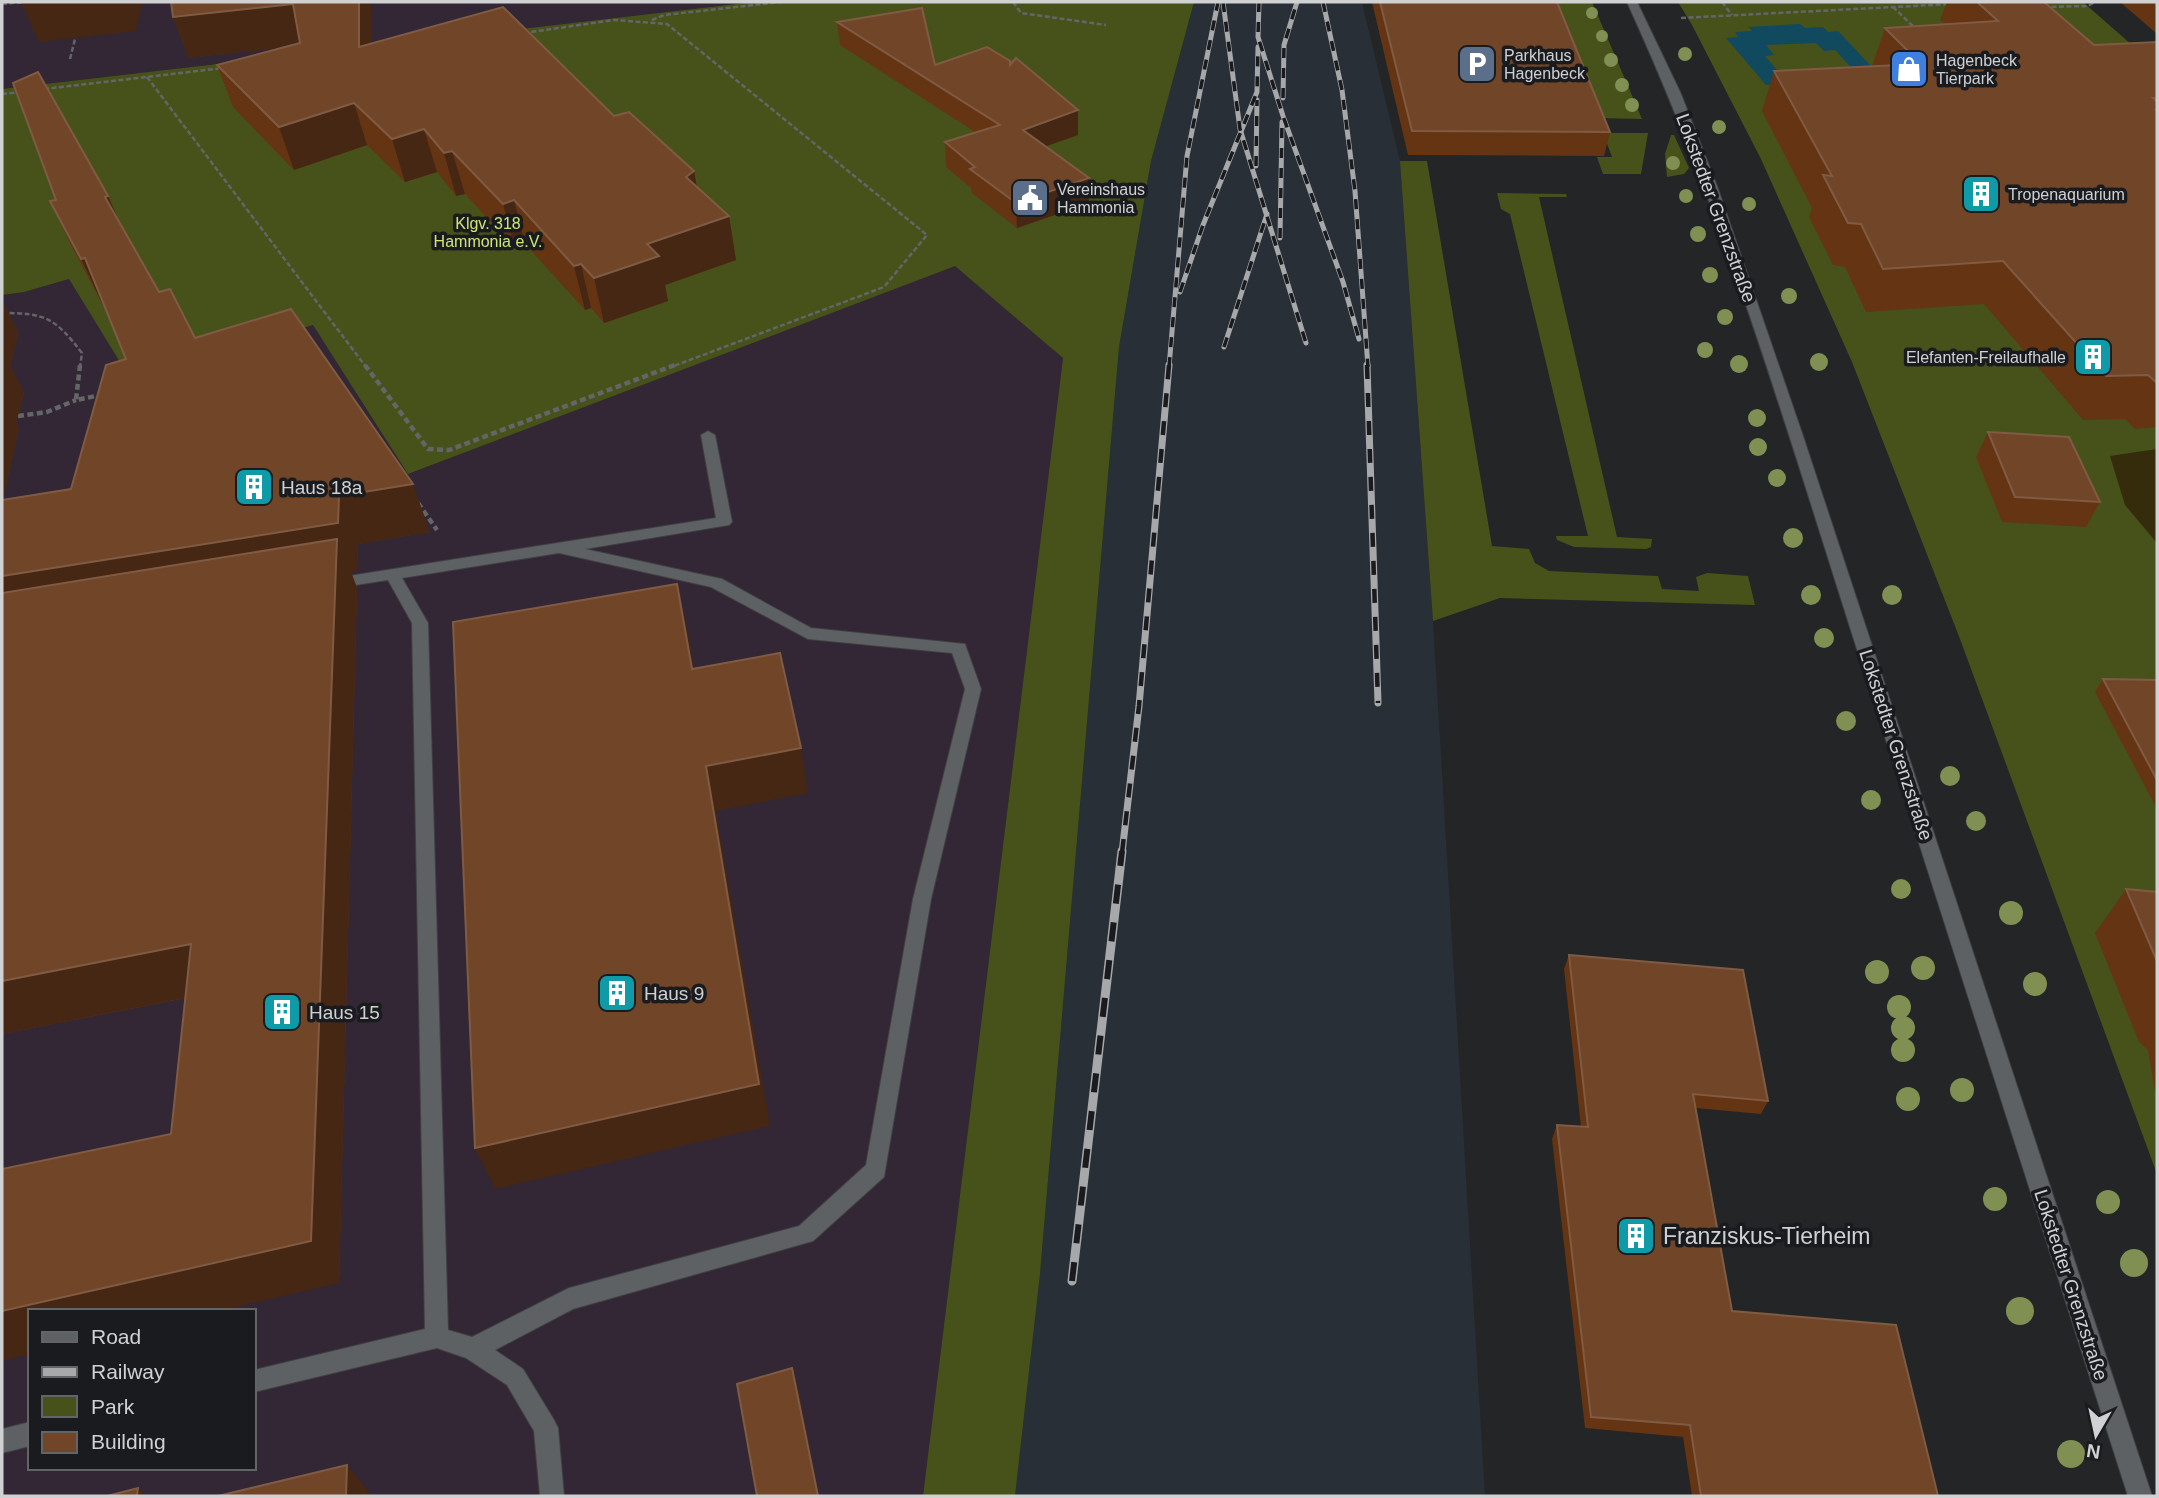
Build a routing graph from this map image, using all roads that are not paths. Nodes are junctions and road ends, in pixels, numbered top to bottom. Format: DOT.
graph roads {
  1 [pos="1632,2"];
  2 [pos="708,435"];
  3 [pos="554,547"];
  4 [pos="392,573"];
  5 [pos="316,586"];
  6 [pos="437,1337"];
  7 [pos="472,1349"];
  8 [pos="256,1381"];
  9 [pos="28,1434"];
  10 [pos="2,1441"];
  11 [pos="552,1496"];
  12 [pos="2140,1496"];
  1 -- 12 [label="street, Lokstedter Grenzstraße"];
  2 -- 3 [label="street"];
  3 -- 4 [label="street"];
  3 -- 7 [label="street"];
  4 -- 5 [label="street"];
  4 -- 6 [label="street"];
  6 -- 7 [label="street"];
  6 -- 8 [label="street"];
  7 -- 11 [label="street"];
  9 -- 10 [label="street"];
}
